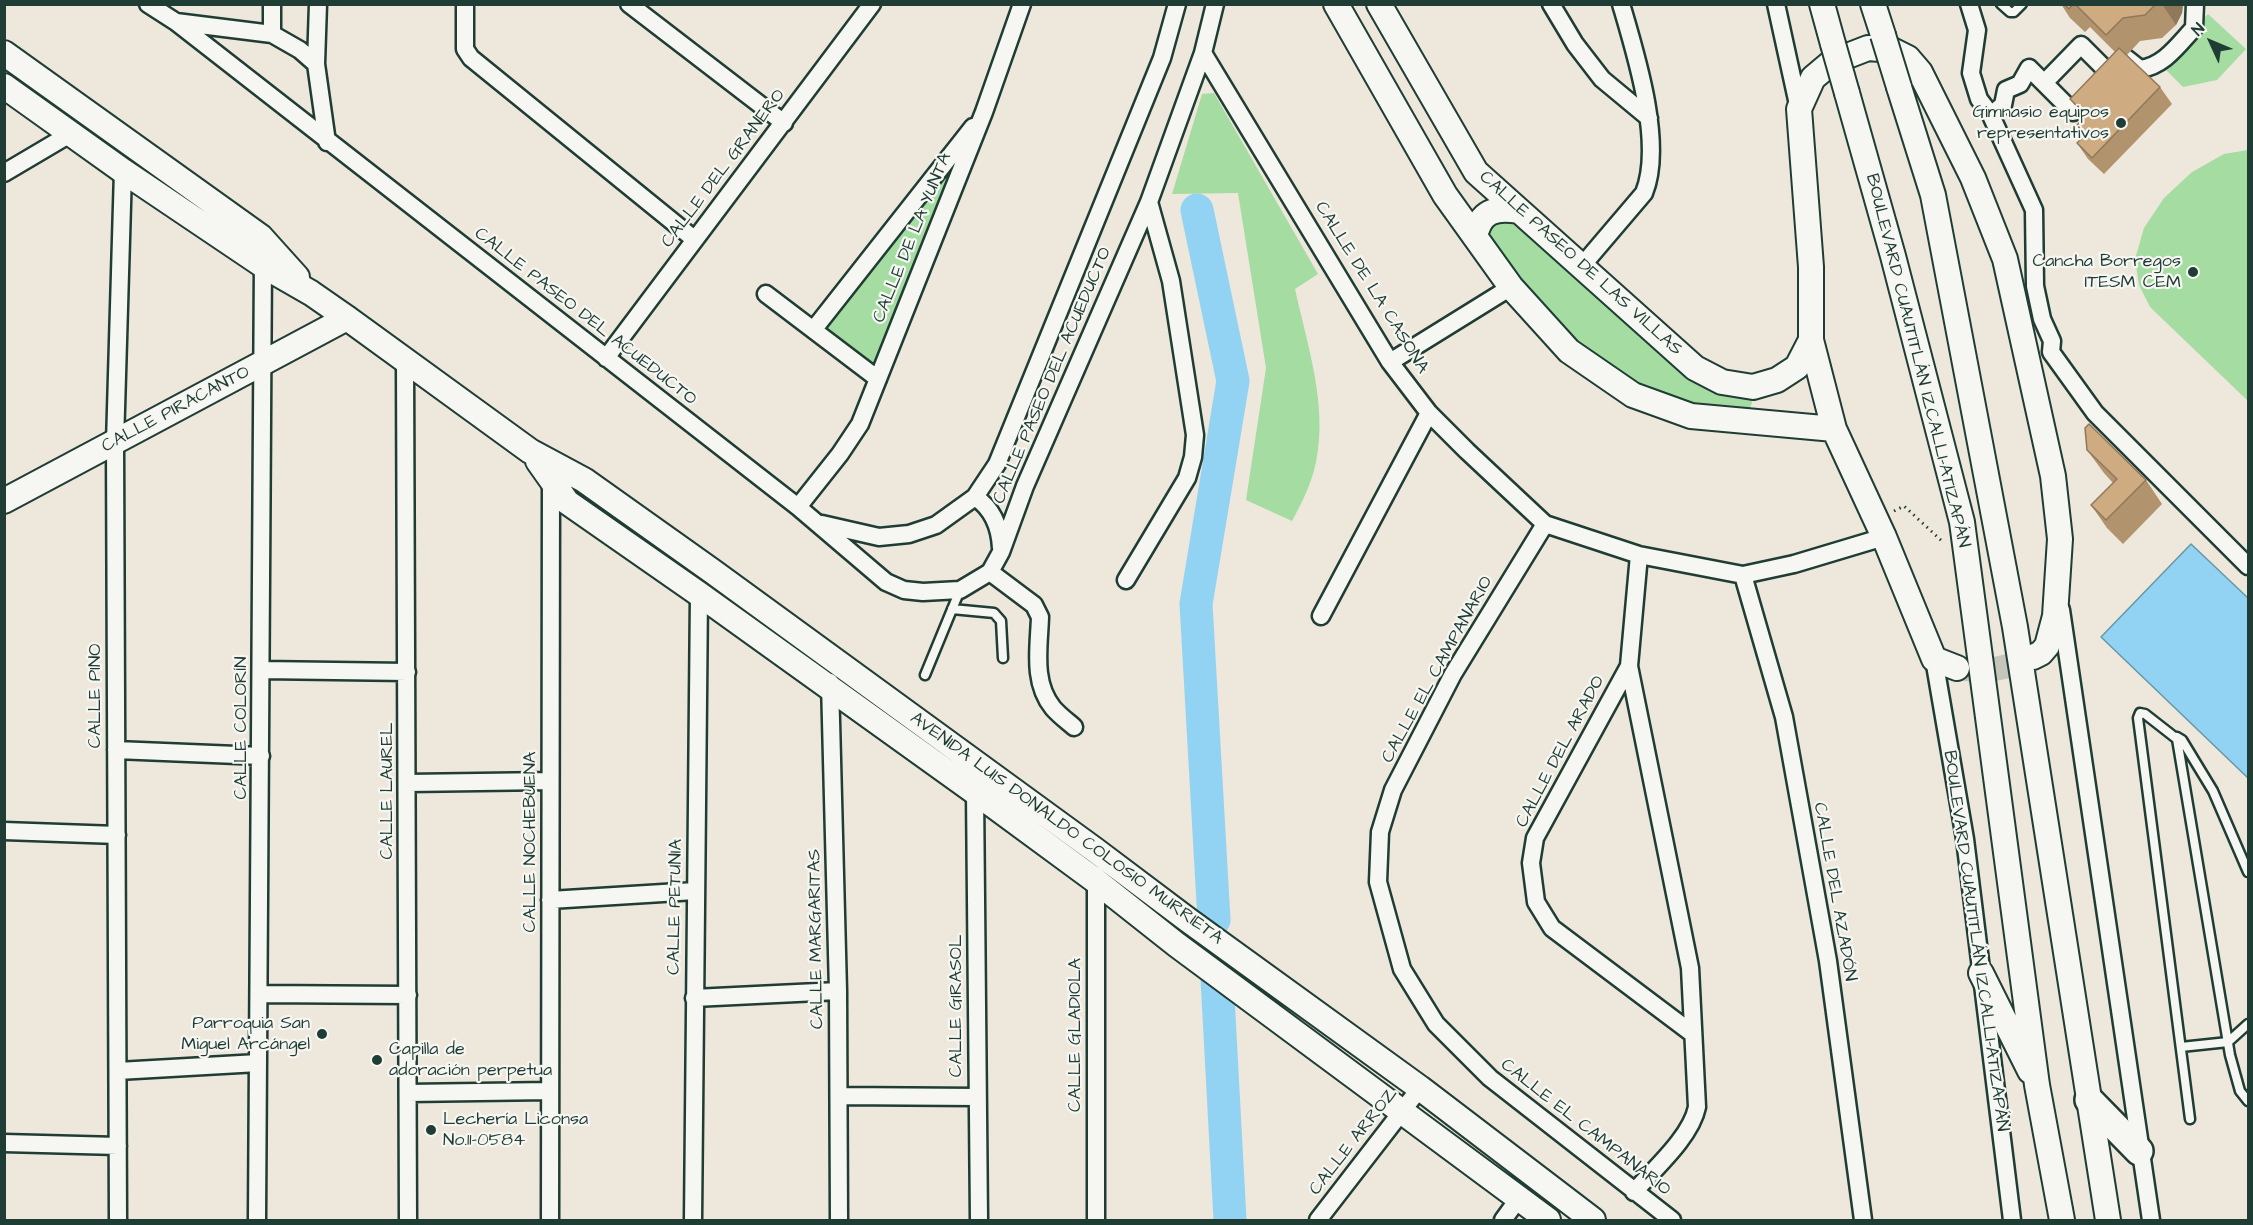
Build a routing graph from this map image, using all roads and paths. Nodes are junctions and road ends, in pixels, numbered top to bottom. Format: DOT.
graph roads {
  1 [pos="148,4"];
  2 [pos="272,4"];
  3 [pos="318,4"];
  4 [pos="465,4"];
  5 [pos="629,4"];
  6 [pos="1022,4"];
  7 [pos="1177,4"];
  8 [pos="1215,4"];
  9 [pos="1336,4"];
  10 [pos="1379,4"];
  11 [pos="1551,4"];
  12 [pos="1621,4"];
  13 [pos="1776,4"];
  14 [pos="1822,4"];
  15 [pos="1873,4"];
  16 [pos="1969,4"];
  17 [pos="2001,4"];
  18 [pos="2022,4"];
  19 [pos="2195,4"];
  20 [pos="868,6"];
  21 [pos="176,22"];
  22 [pos="272,34"];
  23 [pos="4,53"];
  24 [pos="1203,53"];
  25 [pos="316,64"];
  26 [pos="2110,74"];
  27 [pos="2044,83"];
  28 [pos="4,86"];
  29 [pos="1799,109"];
  30 [pos="1989,111"];
  31 [pos="984,112"];
  32 [pos="1649,118"];
  33 [pos="784,123"];
  34 [pos="70,134"];
  35 [pos="327,142"];
  36 [pos="123,171"];
  37 [pos="4,173"];
  38 [pos="1149,202"];
  39 [pos="1519,211"];
  40 [pos="261,237"];
  41 [pos="1475,237"];
  42 [pos="694,239"];
  43 [pos="264,266"];
  44 [pos="1581,267"];
  45 [pos="1510,287"];
  46 [pos="311,293"];
  47 [pos="766,294"];
  48 [pos="347,318"];
  49 [pos="814,329"];
  50 [pos="1811,340"];
  51 [pos="606,358"];
  52 [pos="405,362"];
  53 [pos="1390,362"];
  54 [pos="263,363"];
  55 [pos="878,379"];
  56 [pos="1753,387"];
  57 [pos="1972,402"];
  58 [pos="1931,403"];
  59 [pos="1429,413"];
  60 [pos="1751,423"];
  61 [pos="1834,429"];
  62 [pos="114,443"];
  63 [pos="551,471"];
  64 [pos="975,497"];
  65 [pos="4,501"];
  66 [pos="798,507"];
  67 [pos="818,523"];
  68 [pos="1545,524"];
  69 [pos="1881,530"];
  70 [pos="1001,552"];
  71 [pos="1639,555"];
  72 [pos="1967,565"];
  73 [pos="2248,566"];
  74 [pos="990,572"];
  75 [pos="1743,575"];
  76 [pos="1126,580"];
  77 [pos="2056,581"];
  78 [pos="960,590"];
  79 [pos="699,594"];
  80 [pos="952,609"];
  81 [pos="1322,616"];
  82 [pos="831,656"];
  83 [pos="2033,657"];
  84 [pos="1004,658"];
  85 [pos="1934,659"];
  86 [pos="1629,666"];
  87 [pos="1958,668"];
  88 [pos="262,670"];
  89 [pos="407,672"];
  90 [pos="925,675"];
  91 [pos="830,687"];
  92 [pos="1074,727"];
  93 [pos="2176,737"];
  94 [pos="116,750"];
  95 [pos="261,756"];
  96 [pos="550,781"];
  97 [pos="408,783"];
  98 [pos="975,792"];
  99 [pos="4,831"];
  100 [pos="117,835"];
  101 [pos="1095,850"];
  102 [pos="2248,872"];
  103 [pos="1096,881"];
  104 [pos="695,891"];
  105 [pos="550,900"];
  106 [pos="1188,920"];
  107 [pos="1177,945"];
  108 [pos="1981,974"];
  109 [pos="838,991"];
  110 [pos="259,994"];
  111 [pos="408,995"];
  112 [pos="694,998"];
  113 [pos="2248,1024"];
  114 [pos="1693,1034"];
  115 [pos="2228,1042"];
  116 [pos="2181,1047"];
  117 [pos="258,1063"];
  118 [pos="117,1071"];
  119 [pos="2037,1084"];
  120 [pos="1420,1088"];
  121 [pos="550,1091"];
  122 [pos="408,1093"];
  123 [pos="839,1096"];
  124 [pos="977,1097"];
  125 [pos="2089,1100"];
  126 [pos="2248,1101"];
  127 [pos="1403,1111"];
  128 [pos="2190,1119"];
  129 [pos="4,1143"];
  130 [pos="118,1146"];
  131 [pos="2139,1151"];
  132 [pos="1634,1192"];
  133 [pos="1519,1198"];
  134 [pos="118,1221"];
  135 [pos="256,1221"];
  136 [pos="408,1221"];
  137 [pos="550,1221"];
  138 [pos="693,1221"];
  139 [pos="839,1221"];
  140 [pos="979,1221"];
  141 [pos="1096,1221"];
  142 [pos="1318,1221"];
  143 [pos="1503,1221"];
  144 [pos="1548,1221"];
  145 [pos="1593,1221"];
  146 [pos="1672,1221"];
  147 [pos="1863,1221"];
  148 [pos="2012,1221"];
  149 [pos="2062,1221"];
  150 [pos="2108,1221"];
  151 [pos="2151,1221"];
  1 -- 21 [label="street, CALLE PASEO DEL ACUEDUCTO"];
  2 -- 22 [label="street"];
  3 -- 25 [label="street"];
  4 -- 42 [label="street"];
  5 -- 33 [label="street"];
  6 -- 31 [label="street, CALLE DE LA YUNTA"];
  7 -- 64 [label="street, CALLE PASEO DEL ACUEDUCTO"];
  8 -- 24 [label="street, CALLE PASEO DEL ACUEDUCTO"];
  9 -- 41 [label="street"];
  10 -- 39 [label="street, CALLE PASEO DE LAS VILLAS"];
  11 -- 32 [label="street"];
  12 -- 32 [label="street"];
  13 -- 29 [label="street, BOULEVARD CUAUTITLÁN IZCALLI-ATIZAPÁN"];
  14 -- 58 [label="street, BOULEVARD CUAUTITLÁN IZCALLI-ATIZAPÁN, bridge"];
  15 -- 57 [label="street, BOULEVARD CUAUTITLÁN IZCALLI-ATIZAPÁN, bridge"];
  16 -- 30 [label="street"];
  17 -- 18 [label="lane"];
  19 -- 26 [label="street"];
  20 -- 33 [label="street, CALLE DEL GRANERO"];
  21 -- 22 [label="street, CALLE PASEO DEL ACUEDUCTO"];
  21 -- 35 [label="street, CALLE PASEO DEL ACUEDUCTO"];
  22 -- 25 [label="street, CALLE PASEO DEL ACUEDUCTO"];
  23 -- 40 [label="street, AVENIDA LUIS DONALDO COLOSIO MURRIETA"];
  24 -- 38 [label="street, CALLE PASEO DEL ACUEDUCTO"];
  24 -- 53 [label="street, CALLE DE LA CASONA"];
  25 -- 35 [label="street"];
  26 -- 27 [label="street"];
  26 -- 27 [label="street"];
  27 -- 30 [label="street"];
  28 -- 34 [label="street, AVENIDA LUIS DONALDO COLOSIO MURRIETA"];
  29 -- 50 [label="street, BOULEVARD CUAUTITLÁN IZCALLI-ATIZAPÁN"];
  29 -- 77 [label="street"];
  30 -- 73 [label="street"];
  31 -- 49 [label="street, CALLE DE LA YUNTA"];
  31 -- 55 [label="street, CALLE DE LA YUNTA"];
  32 -- 44 [label="street"];
  33 -- 42 [label="street, CALLE DEL GRANERO"];
  34 -- 36 [label="street, AVENIDA LUIS DONALDO COLOSIO MURRIETA"];
  34 -- 37 [label="street"];
  35 -- 51 [label="street, CALLE PASEO DEL ACUEDUCTO"];
  36 -- 43 [label="street, AVENIDA LUIS DONALDO COLOSIO MURRIETA"];
  36 -- 62 [label="street, CALLE PINO"];
  38 -- 70 [label="street, CALLE PASEO DEL ACUEDUCTO"];
  38 -- 76 [label="street"];
  39 -- 41 [label="street"];
  39 -- 44 [label="street, CALLE PASEO DE LAS VILLAS"];
  40 -- 43 [label="street, CALLE COLORÍN"];
  40 -- 46 [label="street, AVENIDA LUIS DONALDO COLOSIO MURRIETA"];
  41 -- 45 [label="street"];
  42 -- 51 [label="street, CALLE DEL GRANERO"];
  43 -- 46 [label="street, AVENIDA LUIS DONALDO COLOSIO MURRIETA"];
  43 -- 54 [label="street, CALLE COLORÍN"];
  44 -- 56 [label="street, CALLE PASEO DE LAS VILLAS"];
  45 -- 53 [label="street"];
  45 -- 60 [label="street"];
  46 -- 48 [label="street, AVENIDA LUIS DONALDO COLOSIO MURRIETA"];
  47 -- 49 [label="street"];
  48 -- 52 [label="street, AVENIDA LUIS DONALDO COLOSIO MURRIETA"];
  48 -- 54 [label="street, CALLE PIRACANTO"];
  49 -- 55 [label="street"];
  50 -- 56 [label="street, CALLE PASEO DE LAS VILLAS"];
  50 -- 61 [label="street, BOULEVARD CUAUTITLÁN IZCALLI-ATIZAPÁN"];
  51 -- 66 [label="street, CALLE PASEO DEL ACUEDUCTO"];
  52 -- 63 [label="street, AVENIDA LUIS DONALDO COLOSIO MURRIETA"];
  52 -- 89 [label="street, CALLE LAUREL"];
  53 -- 59 [label="street, CALLE DE LA CASONA"];
  54 -- 62 [label="street, CALLE PIRACANTO"];
  54 -- 88 [label="street, CALLE COLORÍN"];
  55 -- 66 [label="street, CALLE DE LA YUNTA"];
  56 -- 60 [label="street"];
  57 -- 58 [label="street"];
  57 -- 125 [label="street, BOULEVARD CUAUTITLÁN IZCALLI-ATIZAPÁN"];
  58 -- 72 [label="street, BOULEVARD CUAUTITLÁN IZCALLI-ATIZAPÁN"];
  59 -- 68 [label="street, CALLE DE LA CASONA"];
  59 -- 81 [label="street"];
  60 -- 61 [label="street"];
  61 -- 69 [label="street, BOULEVARD CUAUTITLÁN IZCALLI-ATIZAPÁN"];
  62 -- 65 [label="street, CALLE PIRACANTO"];
  62 -- 94 [label="street, CALLE PINO"];
  63 -- 79 [label="street, AVENIDA LUIS DONALDO COLOSIO MURRIETA"];
  63 -- 82 [label="street, AVENIDA LUIS DONALDO COLOSIO MURRIETA"];
  63 -- 96 [label="street, CALLE NOCHEBUENA"];
  64 -- 67 [label="street, CALLE PASEO DEL ACUEDUCTO"];
  64 -- 70 [label="street"];
  66 -- 67 [label="street, CALLE PASEO DEL ACUEDUCTO"];
  67 -- 78 [label="street, CALLE PASEO DEL ACUEDUCTO"];
  68 -- 71 [label="street, CALLE DE LA CASONA"];
  68 -- 132 [label="street, CALLE EL CAMPANARIO"];
  69 -- 72 [label="path"];
  69 -- 75 [label="street, CALLE DE LA CASONA"];
  69 -- 85 [label="street, BOULEVARD CUAUTITLÁN IZCALLI-ATIZAPÁN"];
  70 -- 74 [label="street, CALLE PASEO DEL ACUEDUCTO"];
  71 -- 75 [label="street, CALLE DE LA CASONA"];
  71 -- 86 [label="street, CALLE DEL ARADO"];
  72 -- 119 [label="street, BOULEVARD CUAUTITLÁN IZCALLI-ATIZAPÁN"];
  74 -- 78 [label="street, CALLE PASEO DEL ACUEDUCTO"];
  74 -- 92 [label="street"];
  75 -- 147 [label="street, CALLE DEL AZADÓN"];
  77 -- 83 [label="street"];
  77 -- 131 [label="street"];
  78 -- 80 [label="lane"];
  79 -- 91 [label="street, AVENIDA LUIS DONALDO COLOSIO MURRIETA"];
  79 -- 104 [label="street, CALLE PETUNIA"];
  80 -- 84 [label="lane"];
  80 -- 90 [label="lane"];
  82 -- 91 [label="street, CALLE MARGARITAS"];
  82 -- 101 [label="street, AVENIDA LUIS DONALDO COLOSIO MURRIETA"];
  85 -- 87 [label="street"];
  85 -- 108 [label="street, BOULEVARD CUAUTITLÁN IZCALLI-ATIZAPÁN"];
  86 -- 114 [label="street, CALLE DEL ARADO"];
  86 -- 114 [label="street, CALLE DEL ARADO"];
  88 -- 89 [label="street"];
  88 -- 95 [label="street, CALLE COLORÍN"];
  89 -- 97 [label="street, CALLE LAUREL"];
  91 -- 98 [label="street, AVENIDA LUIS DONALDO COLOSIO MURRIETA"];
  91 -- 109 [label="street, CALLE MARGARITAS"];
  93 -- 102 [label="lane"];
  93 -- 115 [label="lane"];
  93 -- 116 [label="lane"];
  94 -- 95 [label="street"];
  94 -- 100 [label="street, CALLE PINO"];
  95 -- 110 [label="street, CALLE COLORÍN"];
  96 -- 97 [label="street"];
  96 -- 105 [label="street, CALLE NOCHEBUENA"];
  97 -- 111 [label="street, CALLE LAUREL"];
  98 -- 103 [label="street, AVENIDA LUIS DONALDO COLOSIO MURRIETA"];
  98 -- 124 [label="street, CALLE GIRASOL"];
  99 -- 100 [label="street"];
  100 -- 118 [label="street, CALLE PINO"];
  101 -- 103 [label="street, CALLE GLADIOLA"];
  101 -- 106 [label="street, AVENIDA LUIS DONALDO COLOSIO MURRIETA"];
  103 -- 107 [label="street, AVENIDA LUIS DONALDO COLOSIO MURRIETA"];
  103 -- 141 [label="street, CALLE GLADIOLA"];
  104 -- 105 [label="street"];
  104 -- 112 [label="street, CALLE PETUNIA"];
  105 -- 121 [label="street, CALLE NOCHEBUENA"];
  106 -- 107 [label="street"];
  106 -- 120 [label="street, AVENIDA LUIS DONALDO COLOSIO MURRIETA"];
  107 -- 127 [label="street, AVENIDA LUIS DONALDO COLOSIO MURRIETA"];
  108 -- 119 [label="street"];
  108 -- 148 [label="street, BOULEVARD CUAUTITLÁN IZCALLI-ATIZAPÁN"];
  109 -- 112 [label="street"];
  109 -- 123 [label="street, CALLE MARGARITAS"];
  110 -- 111 [label="street"];
  110 -- 117 [label="street, CALLE COLORÍN"];
  111 -- 122 [label="street, CALLE LAUREL"];
  112 -- 138 [label="street, CALLE PETUNIA"];
  113 -- 115 [label="lane"];
  114 -- 132 [label="street, CALLE DEL ARADO"];
  115 -- 116 [label="lane"];
  115 -- 126 [label="lane"];
  116 -- 128 [label="lane"];
  117 -- 118 [label="street"];
  117 -- 135 [label="street, CALLE COLORÍN"];
  118 -- 130 [label="street, CALLE PINO"];
  119 -- 149 [label="street, BOULEVARD CUAUTITLÁN IZCALLI-ATIZAPÁN"];
  120 -- 127 [label="street, CALLE ARROZ"];
  120 -- 145 [label="street, AVENIDA LUIS DONALDO COLOSIO MURRIETA"];
  121 -- 122 [label="street"];
  121 -- 137 [label="street, CALLE NOCHEBUENA"];
  122 -- 136 [label="street, CALLE LAUREL"];
  123 -- 124 [label="street"];
  123 -- 139 [label="street, CALLE MARGARITAS"];
  124 -- 140 [label="street, CALLE GIRASOL"];
  125 -- 131 [label="main road"];
  125 -- 150 [label="street, BOULEVARD CUAUTITLÁN IZCALLI-ATIZAPÁN"];
  127 -- 133 [label="street, AVENIDA LUIS DONALDO COLOSIO MURRIETA"];
  127 -- 142 [label="street, CALLE ARROZ"];
  129 -- 130 [label="street"];
  130 -- 134 [label="street, CALLE PINO"];
  131 -- 151 [label="street"];
  132 -- 146 [label="street, CALLE EL CAMPANARIO"];
  133 -- 143 [label="street"];
  133 -- 144 [label="street, AVENIDA LUIS DONALDO COLOSIO MURRIETA"];
}
